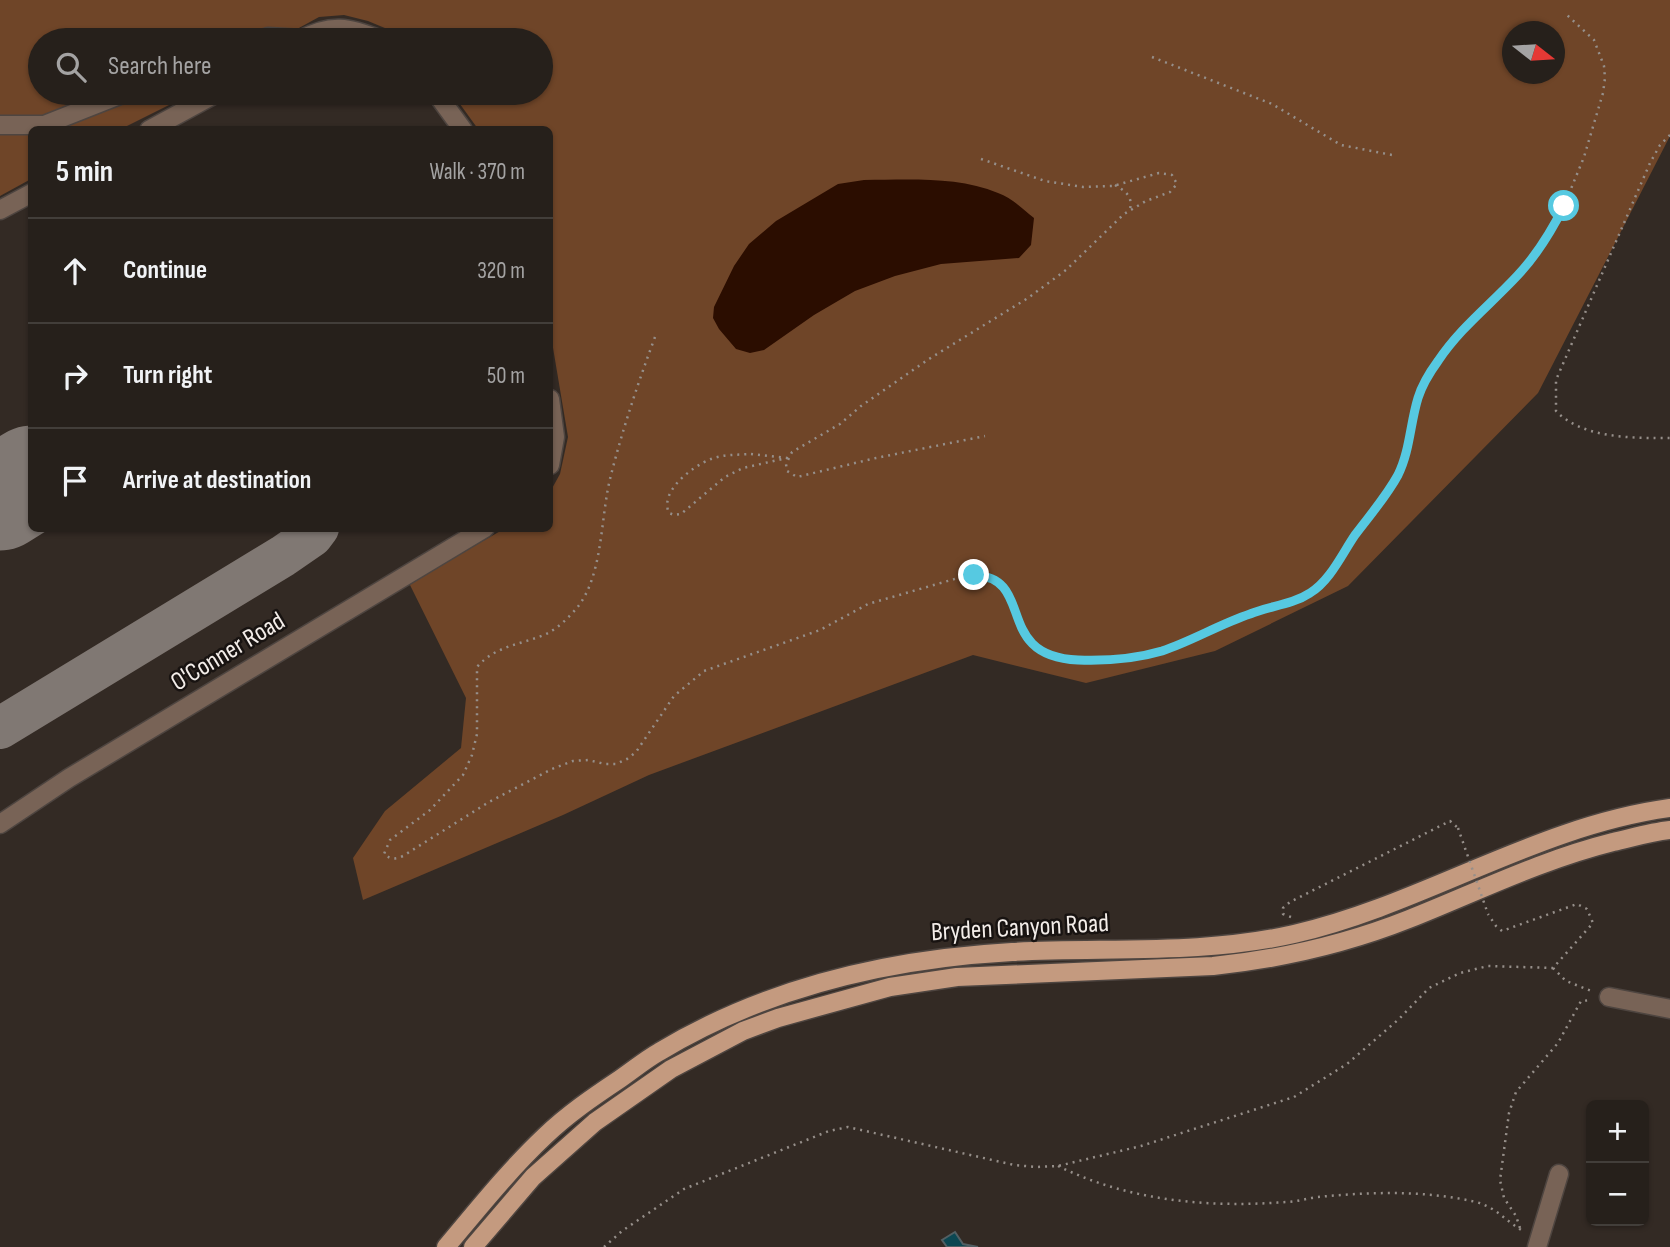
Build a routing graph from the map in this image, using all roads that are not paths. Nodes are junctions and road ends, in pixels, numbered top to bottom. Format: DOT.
graph roads {
  1 [pos="95,105"];
  2 [pos="195,105"];
  3 [pos="445,105"];
  4 [pos="0,125"];
  5 [pos="156,126"];
  6 [pos="460,126"];
  7 [pos="28,195"];
  8 [pos="0,210"];
  9 [pos="553,422"];
  10 [pos="553,448"];
  11 [pos="478,532"];
  12 [pos="1670,808"];
  13 [pos="0,824"];
  14 [pos="1670,830"];
  15 [pos="1609,997"];
  16 [pos="1670,1009"];
  17 [pos="1559,1174"];
  18 [pos="1538,1243"];
  19 [pos="446,1247"];
  20 [pos="473,1247"];
  1 -- 4 [label="street"];
  2 -- 5 [label="street"];
  3 -- 6 [label="street"];
  7 -- 8 [label="street"];
  9 -- 10 [label="street"];
  11 -- 13 [label="street, O'Conner Road"];
  12 -- 19 [label="main road, Bryden Canyon Road"];
  14 -- 20 [label="main road, Bryden Canyon Road"];
  15 -- 16 [label="street"];
  17 -- 18 [label="street"];
}
